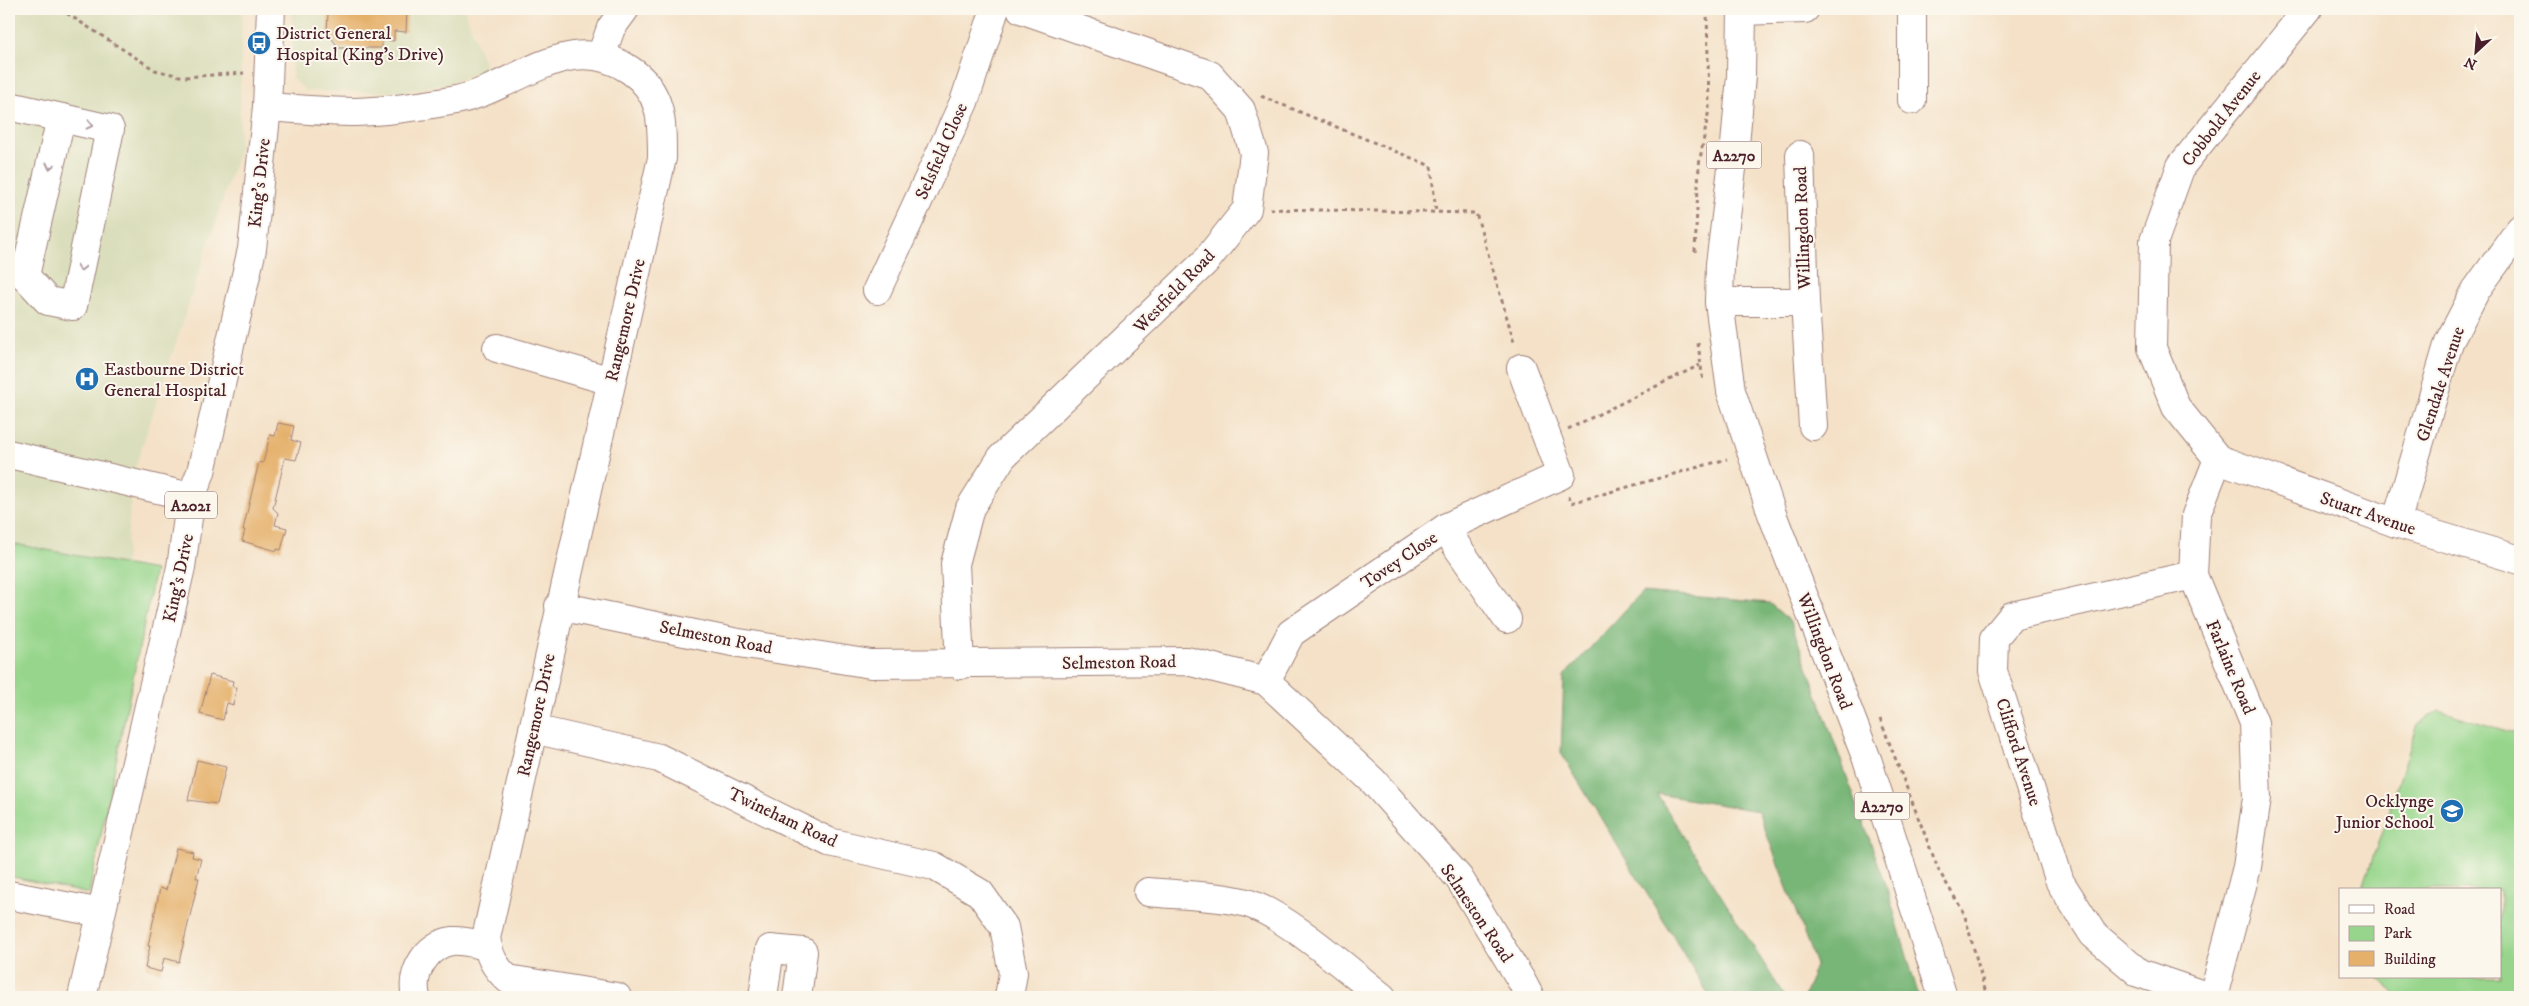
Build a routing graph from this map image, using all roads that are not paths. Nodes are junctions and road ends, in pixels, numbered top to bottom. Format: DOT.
graph roads {
  1 [pos="272,9"];
  2 [pos="625,9"];
  3 [pos="995,9"];
  4 [pos="1021,9"];
  5 [pos="1805,9"];
  6 [pos="1912,9"];
  7 [pos="2308,9"];
  8 [pos="1742,10"];
  9 [pos="601,56"];
  10 [pos="1912,100"];
  11 [pos="9,106"];
  12 [pos="267,107"];
  13 [pos="61,118"];
  14 [pos="1800,155"];
  15 [pos="2520,229"];
  16 [pos="17,271"];
  17 [pos="878,290"];
  18 [pos="1720,302"];
  19 [pos="1805,302"];
  20 [pos="497,348"];
  21 [pos="1521,368"];
  22 [pos="611,381"];
  23 [pos="1813,426"];
  24 [pos="9,454"];
  25 [pos="2218,459"];
  26 [pos="191,497"];
  27 [pos="2396,523"];
  28 [pos="1447,527"];
  29 [pos="2520,560"];
  30 [pos="2193,576"];
  31 [pos="559,606"];
  32 [pos="1507,619"];
  33 [pos="960,665"];
  34 [pos="1266,681"];
  35 [pos="533,729"];
  36 [pos="1148,892"];
  37 [pos="9,895"];
  38 [pos="101,913"];
  39 [pos="487,946"];
  40 [pos="506,988"];
  41 [pos="82,997"];
  42 [pos="416,997"];
  43 [pos="617,997"];
  44 [pos="763,997"];
  45 [pos="797,997"];
  46 [pos="1009,997"];
  47 [pos="1382,997"];
  48 [pos="1530,997"];
  49 [pos="1943,997"];
  50 [pos="2208,997"];
  51 [pos="2212,997"];
  1 -- 12 [label="street, King's Drive / A2021"];
  2 -- 9 [label="street"];
  3 -- 17 [label="street, Selsfield Close"];
  4 -- 33 [label="street, Westfield Road"];
  5 -- 8 [label="street"];
  6 -- 10 [label="street"];
  7 -- 25 [label="street, Cobbold Avenue"];
  8 -- 18 [label="street, Willingdon Road / A2270"];
  9 -- 12 [label="street, Rangemore Drive"];
  9 -- 22 [label="street, Rangemore Drive"];
  11 -- 13 [label="street"];
  12 -- 26 [label="street, King's Drive / A2021"];
  13 -- 16 [label="street, one-way"];
  13 -- 16 [label="street, one-way"];
  14 -- 19 [label="street, Willingdon Road"];
  15 -- 27 [label="street, Glendale Avenue"];
  18 -- 19 [label="street, Willingdon Road"];
  18 -- 49 [label="street, Willingdon Road / A2270"];
  19 -- 23 [label="street, Willingdon Road"];
  20 -- 22 [label="street"];
  21 -- 28 [label="street, Tovey Close"];
  22 -- 31 [label="street, Rangemore Drive"];
  24 -- 26 [label="street"];
  25 -- 27 [label="street, Stuart Avenue"];
  25 -- 30 [label="street, Farlaine Road"];
  26 -- 38 [label="street, King's Drive / A2021"];
  27 -- 29 [label="street, Stuart Avenue"];
  28 -- 32 [label="street"];
  28 -- 34 [label="street, Tovey Close"];
  30 -- 50 [label="street, Clifford Avenue"];
  30 -- 51 [label="street, Farlaine Road"];
  31 -- 33 [label="street, Selmeston Road"];
  31 -- 35 [label="street, Rangemore Drive"];
  33 -- 34 [label="street, Selmeston Road"];
  34 -- 48 [label="street, Selmeston Road"];
  35 -- 39 [label="street, Rangemore Drive"];
  35 -- 46 [label="street, Twineham Road"];
  36 -- 47 [label="street"];
  37 -- 38 [label="street"];
  38 -- 41 [label="street, King's Drive / A2021"];
  39 -- 40 [label="street, Rangemore Drive"];
  39 -- 42 [label="street"];
  40 -- 43 [label="street"];
  44 -- 45 [label="street"];
}
